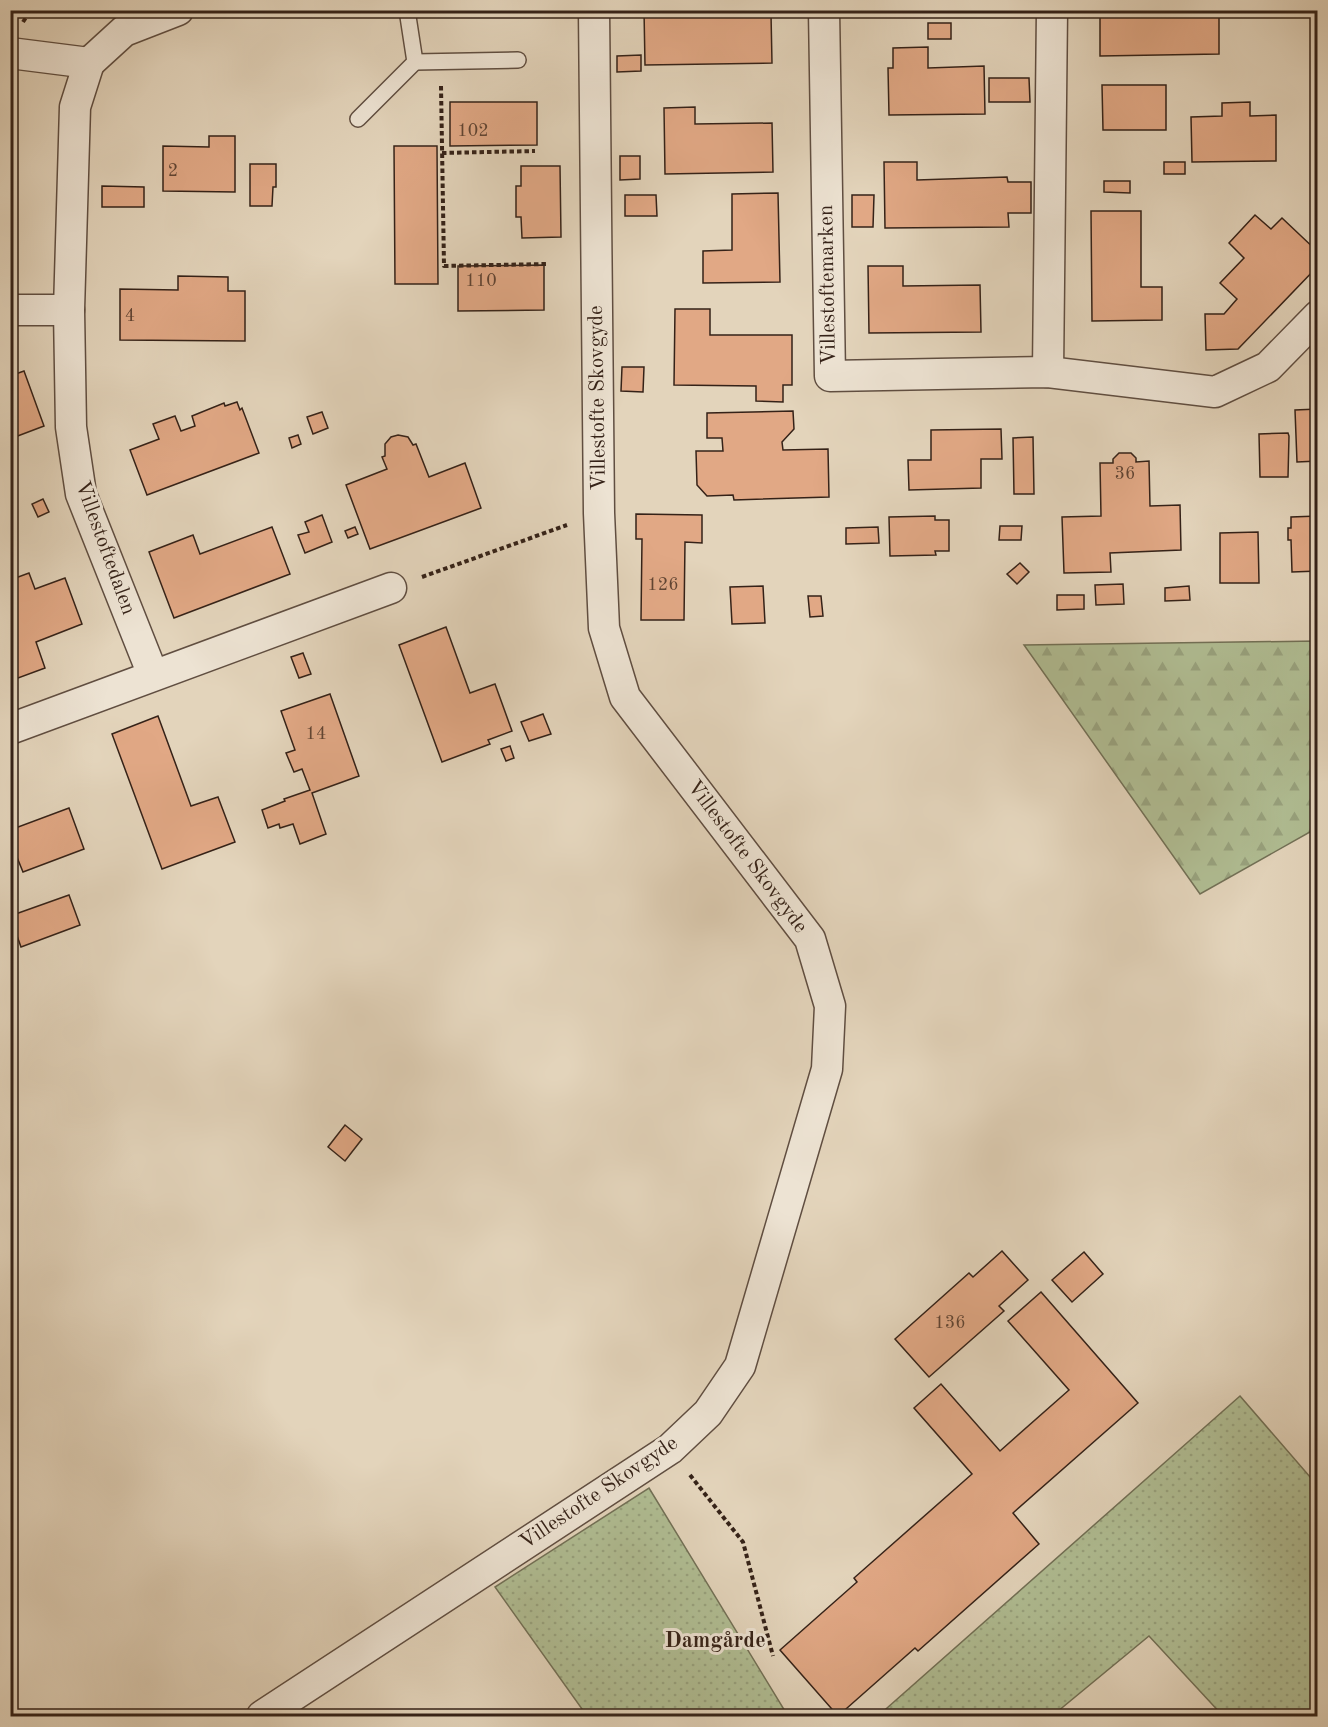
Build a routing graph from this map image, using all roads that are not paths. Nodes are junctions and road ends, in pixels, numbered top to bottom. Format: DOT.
graph roads {
  1 [pos="178,10"];
  2 [pos="407,10"];
  3 [pos="594,10"];
  4 [pos="824,10"];
  5 [pos="1052,10"];
  6 [pos="10,53"];
  7 [pos="518,60"];
  8 [pos="415,62"];
  9 [pos="89,63"];
  10 [pos="358,119"];
  11 [pos="10,310"];
  12 [pos="69,310"];
  13 [pos="1317,316"];
  14 [pos="1048,372"];
  15 [pos="391,588"];
  16 [pos="153,675"];
  17 [pos="10,729"];
  18 [pos="262,1716"];
  1 -- 9 [label="street"];
  2 -- 8 [label="lane"];
  3 -- 18 [label="street, Villestofte Skovgyde"];
  4 -- 14 [label="street, Villestoftemarken"];
  5 -- 14 [label="street"];
  6 -- 9 [label="street"];
  7 -- 8 [label="lane"];
  8 -- 10 [label="lane"];
  9 -- 12 [label="street, Villestoftedalen"];
  11 -- 12 [label="street"];
  12 -- 16 [label="street, Villestoftedalen"];
  13 -- 14 [label="street, Villestoftemarken"];
  15 -- 16 [label="street"];
  16 -- 17 [label="street"];
}
